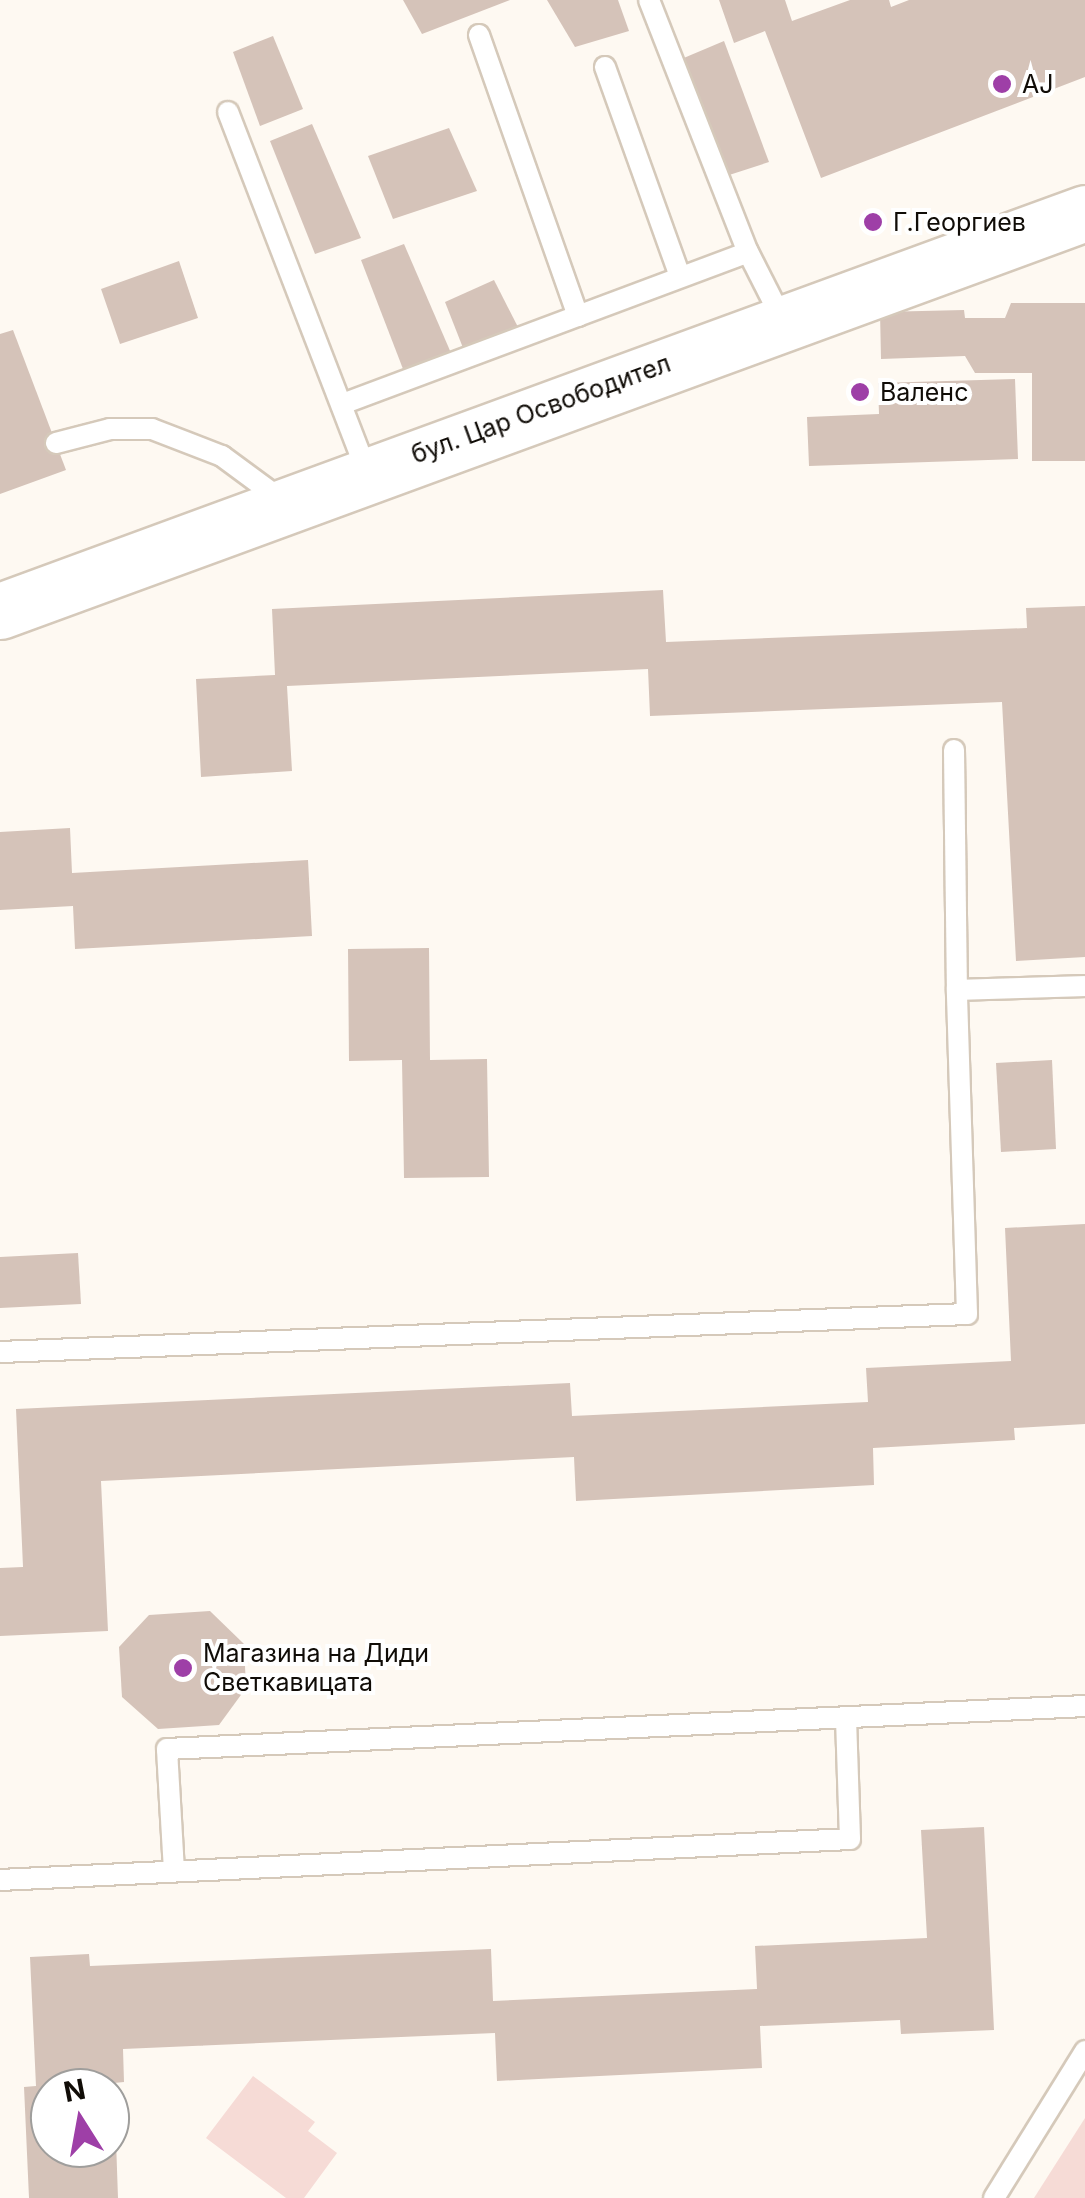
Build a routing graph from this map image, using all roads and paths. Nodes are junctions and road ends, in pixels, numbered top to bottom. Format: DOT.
graph roads {
  1 [pos="649,0"];
  2 [pos="479,35"];
  3 [pos="606,67"];
  4 [pos="228,112"];
  5 [pos="1085,213"];
  6 [pos="748,252"];
  7 [pos="680,278"];
  8 [pos="578,316"];
  9 [pos="783,321"];
  10 [pos="344,403"];
  11 [pos="56,443"];
  12 [pos="368,472"];
  13 [pos="284,502"];
  14 [pos="0,610"];
  15 [pos="954,750"];
  16 [pos="1085,986"];
  17 [pos="958,990"];
  18 [pos="0,1352"];
  19 [pos="1085,1706"];
  20 [pos="846,1718"];
  21 [pos="174,1872"];
  22 [pos="0,1880"];
  23 [pos="1085,2052"];
  24 [pos="994,2198"];
  1 -- 6 [label="lane"];
  2 -- 8 [label="lane"];
  3 -- 7 [label="lane"];
  4 -- 10 [label="lane"];
  5 -- 9 [label="main road, бул. Цар Освободител"];
  6 -- 7 [label="lane"];
  6 -- 9 [label="lane"];
  7 -- 8 [label="lane"];
  8 -- 10 [label="lane"];
  9 -- 12 [label="main road, бул. Цар Освободител"];
  10 -- 12 [label="lane"];
  11 -- 13 [label="lane"];
  12 -- 13 [label="main road, бул. Цар Освободител"];
  13 -- 14 [label="main road, бул. Цар Освободител"];
  15 -- 17 [label="lane"];
  16 -- 17 [label="lane"];
  17 -- 18 [label="lane"];
  19 -- 20 [label="lane"];
  20 -- 21 [label="lane"];
  20 -- 21 [label="lane"];
  21 -- 22 [label="lane"];
  23 -- 24 [label="lane"];
}
